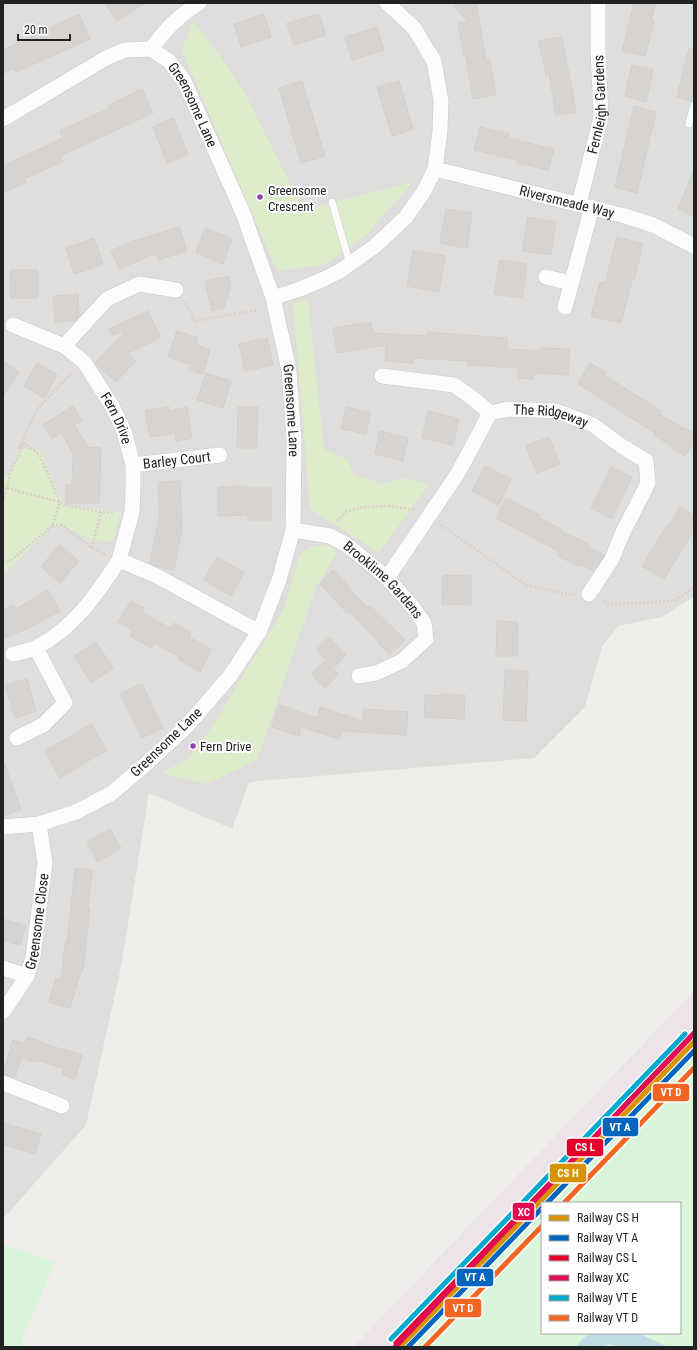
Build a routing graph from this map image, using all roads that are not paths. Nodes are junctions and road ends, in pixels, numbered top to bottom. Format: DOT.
graph roads {
  1 [pos="199,3"];
  2 [pos="387,3"];
  3 [pos="598,3"];
  4 [pos="151,49"];
  5 [pos="694,105"];
  6 [pos="3,119"];
  7 [pos="689,124"];
  8 [pos="435,169"];
  9 [pos="332,202"];
  10 [pos="586,206"];
  11 [pos="694,246"];
  12 [pos="350,264"];
  13 [pos="546,277"];
  14 [pos="571,283"];
  15 [pos="176,290"];
  16 [pos="273,298"];
  17 [pos="565,307"];
  18 [pos="13,325"];
  19 [pos="64,346"];
  20 [pos="382,376"];
  21 [pos="490,413"];
  22 [pos="220,455"];
  23 [pos="133,465"];
  24 [pos="293,530"];
  25 [pos="119,560"];
  26 [pos="387,578"];
  27 [pos="589,594"];
  28 [pos="259,632"];
  29 [pos="36,648"];
  30 [pos="12,654"];
  31 [pos="359,676"];
  32 [pos="17,738"];
  33 [pos="38,824"];
  34 [pos="3,827"];
  35 [pos="3,968"];
  36 [pos="27,976"];
  37 [pos="3,1012"];
  38 [pos="3,1083"];
  39 [pos="62,1106"];
  1 -- 4 [label="street"];
  2 -- 8 [label="street"];
  3 -- 10 [label="street, Fernleigh Gardens"];
  4 -- 6 [label="street"];
  4 -- 16 [label="street, Greensome Lane"];
  5 -- 7 [label="lane"];
  8 -- 10 [label="street, Riversmeade Way"];
  8 -- 12 [label="street"];
  9 -- 12 [label="lane"];
  10 -- 11 [label="street, Riversmeade Way"];
  10 -- 14 [label="street, Fernleigh Gardens"];
  12 -- 16 [label="street"];
  13 -- 14 [label="street"];
  14 -- 17 [label="street, Fernleigh Gardens"];
  15 -- 19 [label="street"];
  16 -- 24 [label="street, Greensome Lane"];
  18 -- 19 [label="street, Fern Drive"];
  19 -- 23 [label="street, Fern Drive"];
  20 -- 21 [label="street"];
  21 -- 26 [label="street"];
  21 -- 27 [label="street, The Ridgeway"];
  22 -- 23 [label="street, Barley Court"];
  23 -- 25 [label="street, Fern Drive"];
  24 -- 26 [label="street, Brooklime Gardens"];
  24 -- 28 [label="street, Greensome Lane"];
  25 -- 28 [label="street"];
  25 -- 29 [label="street, Fern Drive"];
  26 -- 31 [label="street, Brooklime Gardens"];
  28 -- 33 [label="street, Greensome Lane"];
  29 -- 30 [label="street, Fern Drive"];
  29 -- 32 [label="street"];
  33 -- 34 [label="street, Greensome Lane"];
  33 -- 36 [label="street, Greensome Close"];
  35 -- 36 [label="street"];
  36 -- 37 [label="street, Greensome Close"];
  38 -- 39 [label="street"];
}
